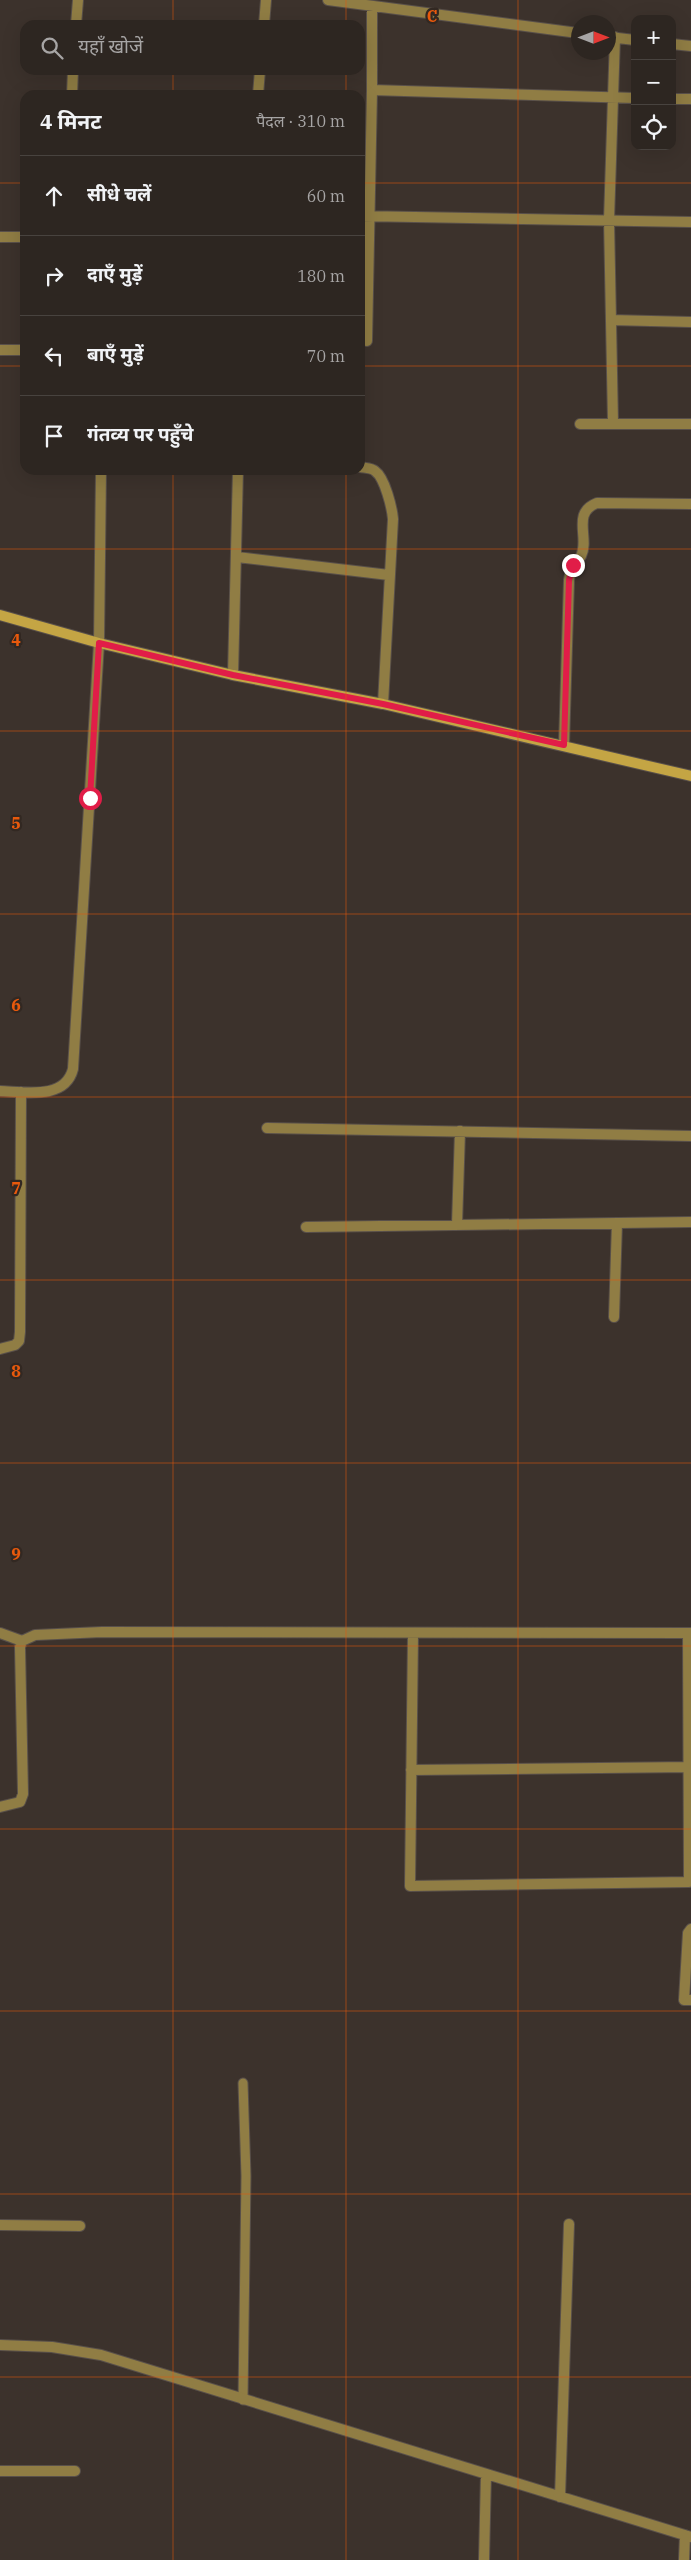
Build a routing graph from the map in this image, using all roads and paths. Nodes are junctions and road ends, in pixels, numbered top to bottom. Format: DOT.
graph roads {
  1 [pos="78,0"];
  2 [pos="266,0"];
  3 [pos="328,0"];
  4 [pos="344,1"];
  5 [pos="372,6"];
  6 [pos="76,20"];
  7 [pos="264,20"];
  8 [pos="571,33"];
  9 [pos="616,38"];
  10 [pos="631,39"];
  11 [pos="676,44"];
  12 [pos="691,46"];
  13 [pos="612,60"];
  14 [pos="74,75"];
  15 [pos="260,75"];
  16 [pos="72,90"];
  17 [pos="258,90"];
  18 [pos="372,90"];
  19 [pos="612,98"];
  20 [pos="631,98"];
  21 [pos="676,99"];
  22 [pos="691,99"];
  23 [pos="365,216"];
  24 [pos="609,220"];
  25 [pos="691,222"];
  26 [pos="0,237"];
  27 [pos="20,237"];
  28 [pos="611,320"];
  29 [pos="691,322"];
  30 [pos="367,341"];
  31 [pos="0,350"];
  32 [pos="20,350"];
  33 [pos="613,423"];
  34 [pos="580,424"];
  35 [pos="691,424"];
  36 [pos="365,468"];
  37 [pos="101,475"];
  38 [pos="238,475"];
  39 [pos="691,504"];
  40 [pos="237,557"];
  41 [pos="389,575"];
  42 [pos="0,615"];
  43 [pos="99,643"];
  44 [pos="233,675"];
  45 [pos="383,704"];
  46 [pos="564,745"];
  47 [pos="691,776"];
  48 [pos="0,1091"];
  49 [pos="21,1092"];
  50 [pos="267,1128"];
  51 [pos="460,1131"];
  52 [pos="691,1136"];
  53 [pos="691,1222"];
  54 [pos="617,1223"];
  55 [pos="457,1225"];
  56 [pos="306,1227"];
  57 [pos="614,1317"];
  58 [pos="0,1349"];
  59 [pos="0,1633"];
  60 [pos="413,1633"];
  61 [pos="689,1633"];
  62 [pos="22,1641"];
  63 [pos="689,1767"];
  64 [pos="411,1770"];
  65 [pos="0,1807"];
  66 [pos="690,1882"];
  67 [pos="691,1929"];
  68 [pos="691,2000"];
  69 [pos="243,2083"];
  70 [pos="569,2224"];
  71 [pos="0,2225"];
  72 [pos="80,2226"];
  73 [pos="0,2345"];
  74 [pos="243,2400"];
  75 [pos="0,2471"];
  76 [pos="75,2471"];
  77 [pos="486,2474"];
  78 [pos="560,2497"];
  79 [pos="688,2536"];
  80 [pos="484,2560"];
  81 [pos="684,2560"];
  1 -- 6 [label="street"];
  2 -- 7 [label="street"];
  3 -- 4 [label="street"];
  4 -- 5 [label="street"];
  5 -- 8 [label="street"];
  5 -- 18 [label="street"];
  9 -- 10 [label="street"];
  11 -- 12 [label="street"];
  13 -- 19 [label="street"];
  14 -- 16 [label="street"];
  15 -- 17 [label="street"];
  18 -- 19 [label="street"];
  18 -- 23 [label="street"];
  19 -- 20 [label="street"];
  19 -- 24 [label="street"];
  21 -- 22 [label="street"];
  23 -- 24 [label="street"];
  23 -- 30 [label="street"];
  24 -- 25 [label="street"];
  24 -- 28 [label="street"];
  26 -- 27 [label="street"];
  28 -- 29 [label="street"];
  28 -- 33 [label="street"];
  31 -- 32 [label="street"];
  33 -- 34 [label="street"];
  33 -- 35 [label="street"];
  36 -- 41 [label="street"];
  37 -- 43 [label="street"];
  38 -- 40 [label="street"];
  39 -- 46 [label="street"];
  40 -- 41 [label="street"];
  40 -- 44 [label="street"];
  41 -- 45 [label="street"];
  42 -- 43 [label="street"];
  43 -- 44 [label="street"];
  43 -- 49 [label="street"];
  44 -- 45 [label="street"];
  45 -- 46 [label="street"];
  46 -- 47 [label="street"];
  48 -- 49 [label="street"];
  49 -- 58 [label="street"];
  50 -- 51 [label="street"];
  51 -- 52 [label="street"];
  51 -- 55 [label="street"];
  53 -- 54 [label="street"];
  54 -- 55 [label="street"];
  54 -- 57 [label="street"];
  55 -- 56 [label="street"];
  59 -- 62 [label="street"];
  60 -- 61 [label="street"];
  60 -- 62 [label="street"];
  60 -- 64 [label="street"];
  61 -- 63 [label="street"];
  62 -- 65 [label="street"];
  63 -- 64 [label="street"];
  63 -- 66 [label="street"];
  64 -- 66 [label="street"];
  67 -- 68 [label="street"];
  69 -- 74 [label="lane"];
  70 -- 78 [label="street"];
  71 -- 72 [label="street"];
  73 -- 74 [label="street"];
  74 -- 77 [label="street"];
  75 -- 76 [label="street"];
  77 -- 78 [label="street"];
  77 -- 80 [label="street"];
  78 -- 79 [label="street"];
  79 -- 81 [label="street"];
}
